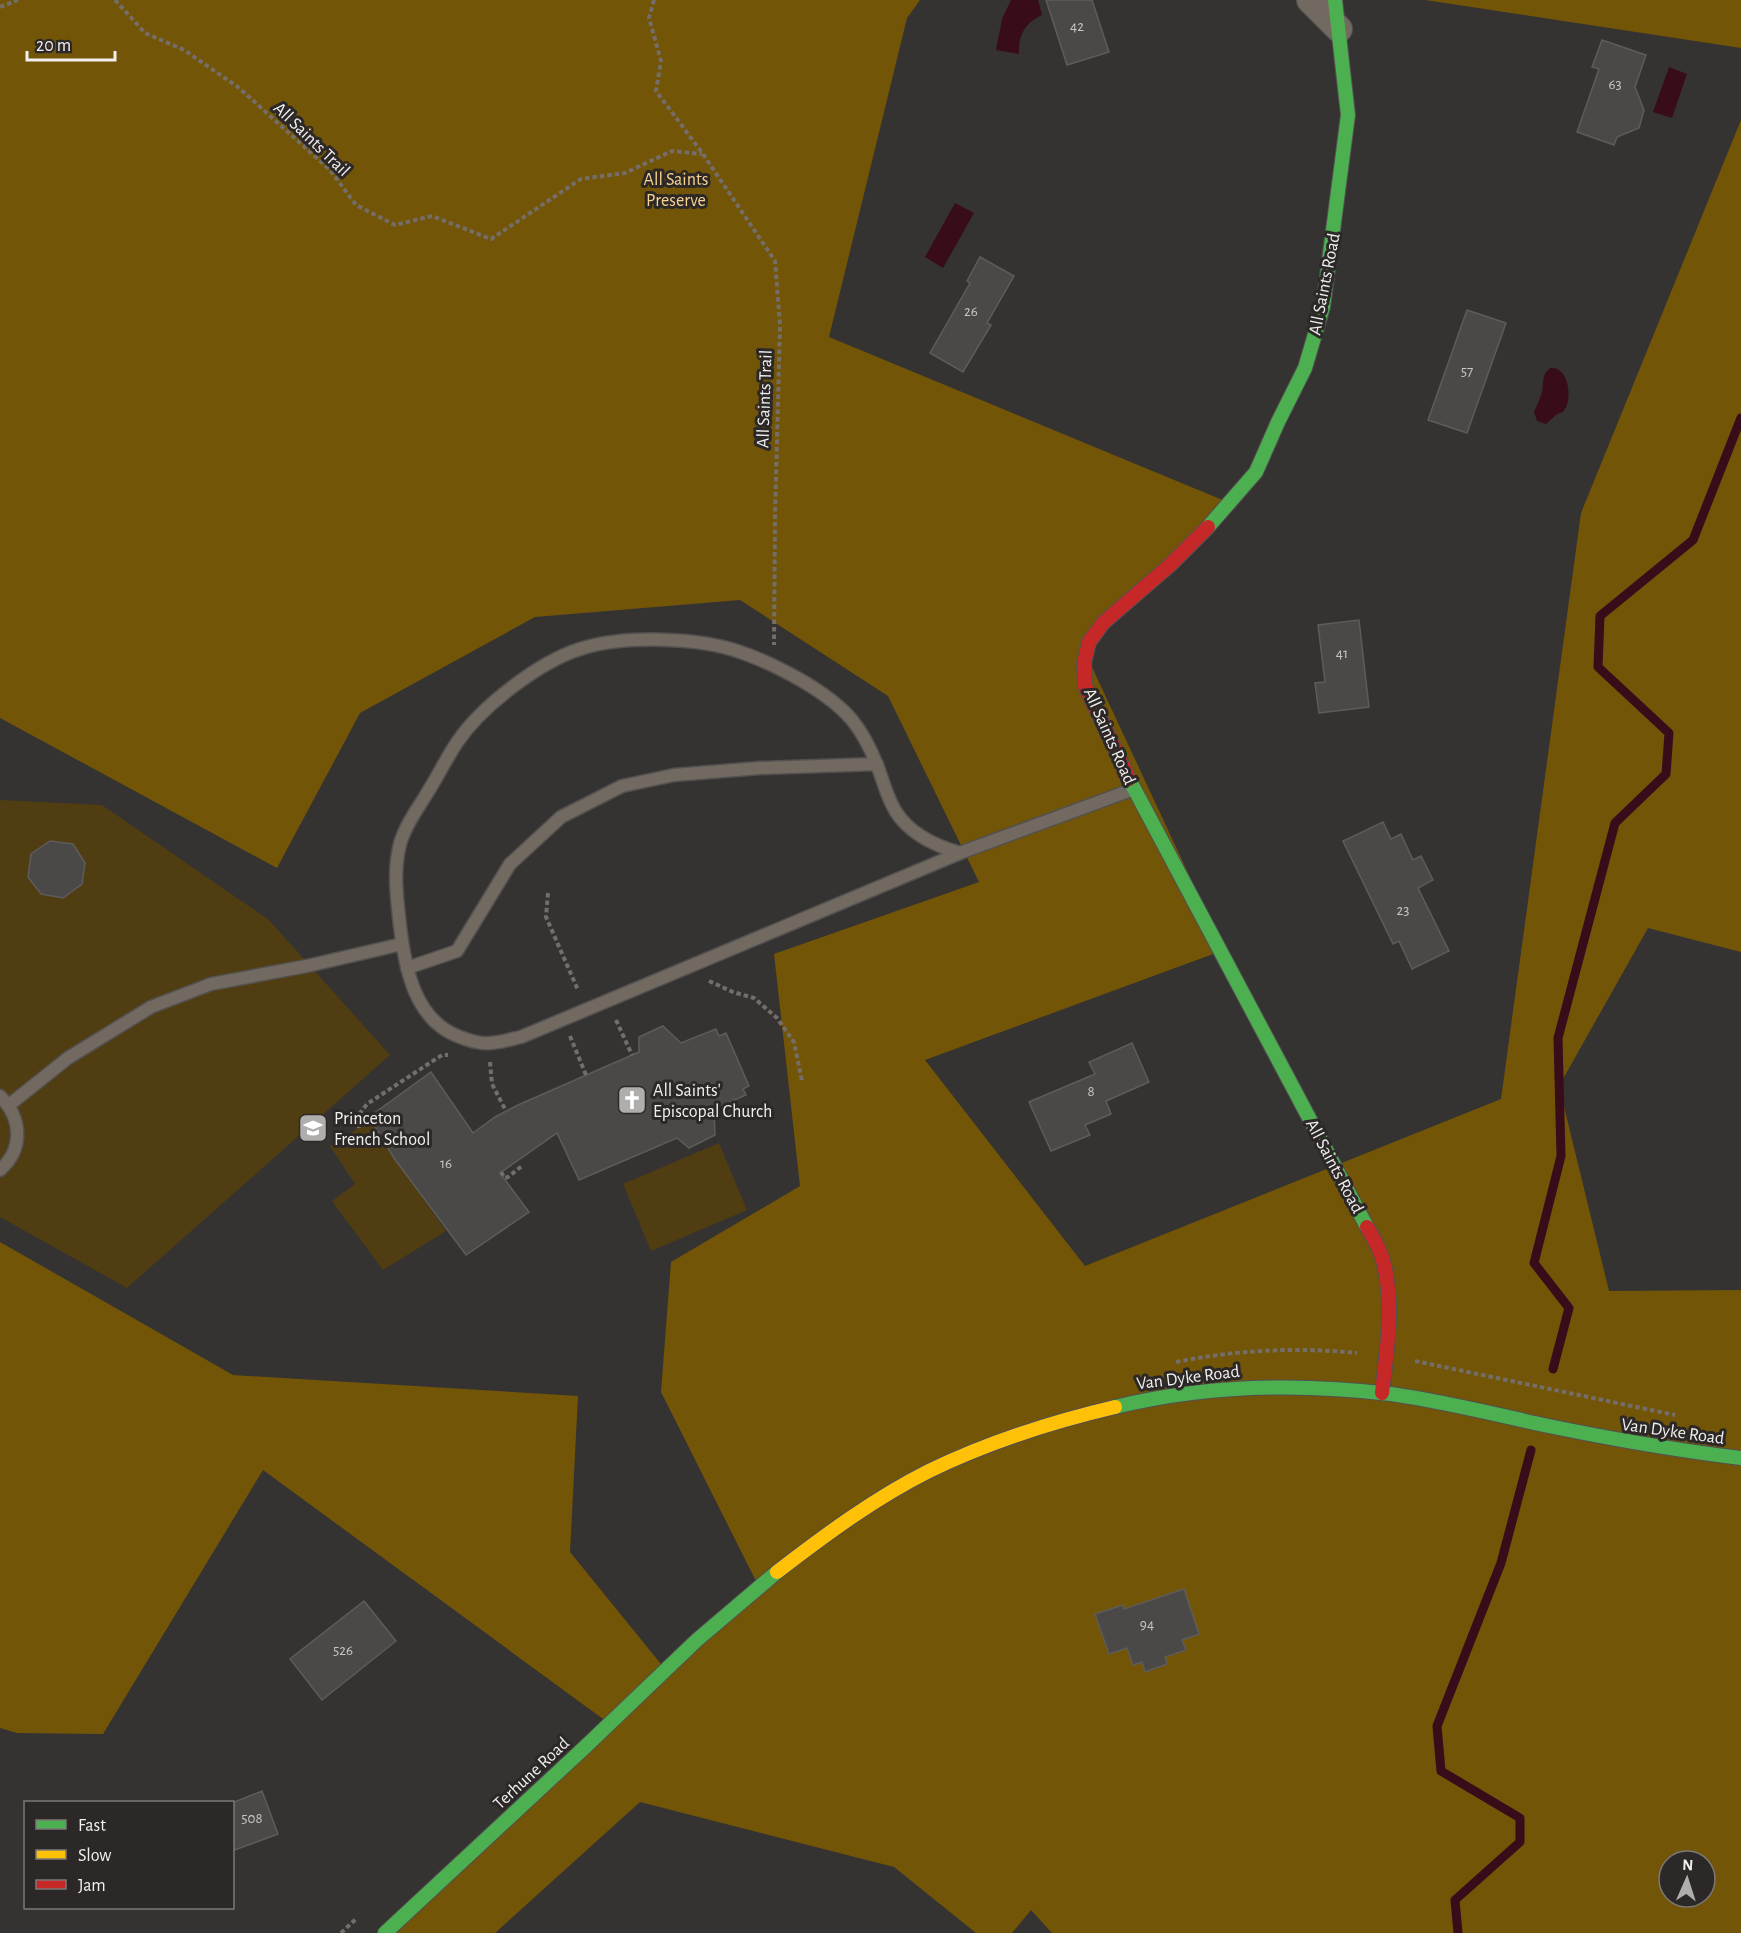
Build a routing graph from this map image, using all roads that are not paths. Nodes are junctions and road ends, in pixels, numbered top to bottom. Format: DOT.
graph roads {
  1 [pos="1310,0"];
  2 [pos="1335,0"];
  3 [pos="1339,29"];
  4 [pos="877,764"];
  5 [pos="1134,789"];
  6 [pos="960,853"];
  7 [pos="402,944"];
  8 [pos="407,968"];
  9 [pos="4,1100"];
  10 [pos="0,1170"];
  11 [pos="1382,1393"];
  12 [pos="1741,1458"];
  13 [pos="699,1638"];
  14 [pos="385,1933"];
  1 -- 3 [label="street"];
  2 -- 3 [label="street, All Saints Road"];
  3 -- 5 [label="street, All Saints Road"];
  4 -- 6 [label="lane"];
  4 -- 7 [label="lane"];
  4 -- 8 [label="lane"];
  5 -- 6 [label="lane"];
  5 -- 11 [label="street, All Saints Road"];
  6 -- 8 [label="lane"];
  7 -- 8 [label="lane"];
  7 -- 9 [label="lane"];
  9 -- 10 [label="lane"];
  11 -- 12 [label="street, Van Dyke Road"];
  11 -- 13 [label="street, Van Dyke Road"];
  13 -- 14 [label="street, Terhune Road"];
}
